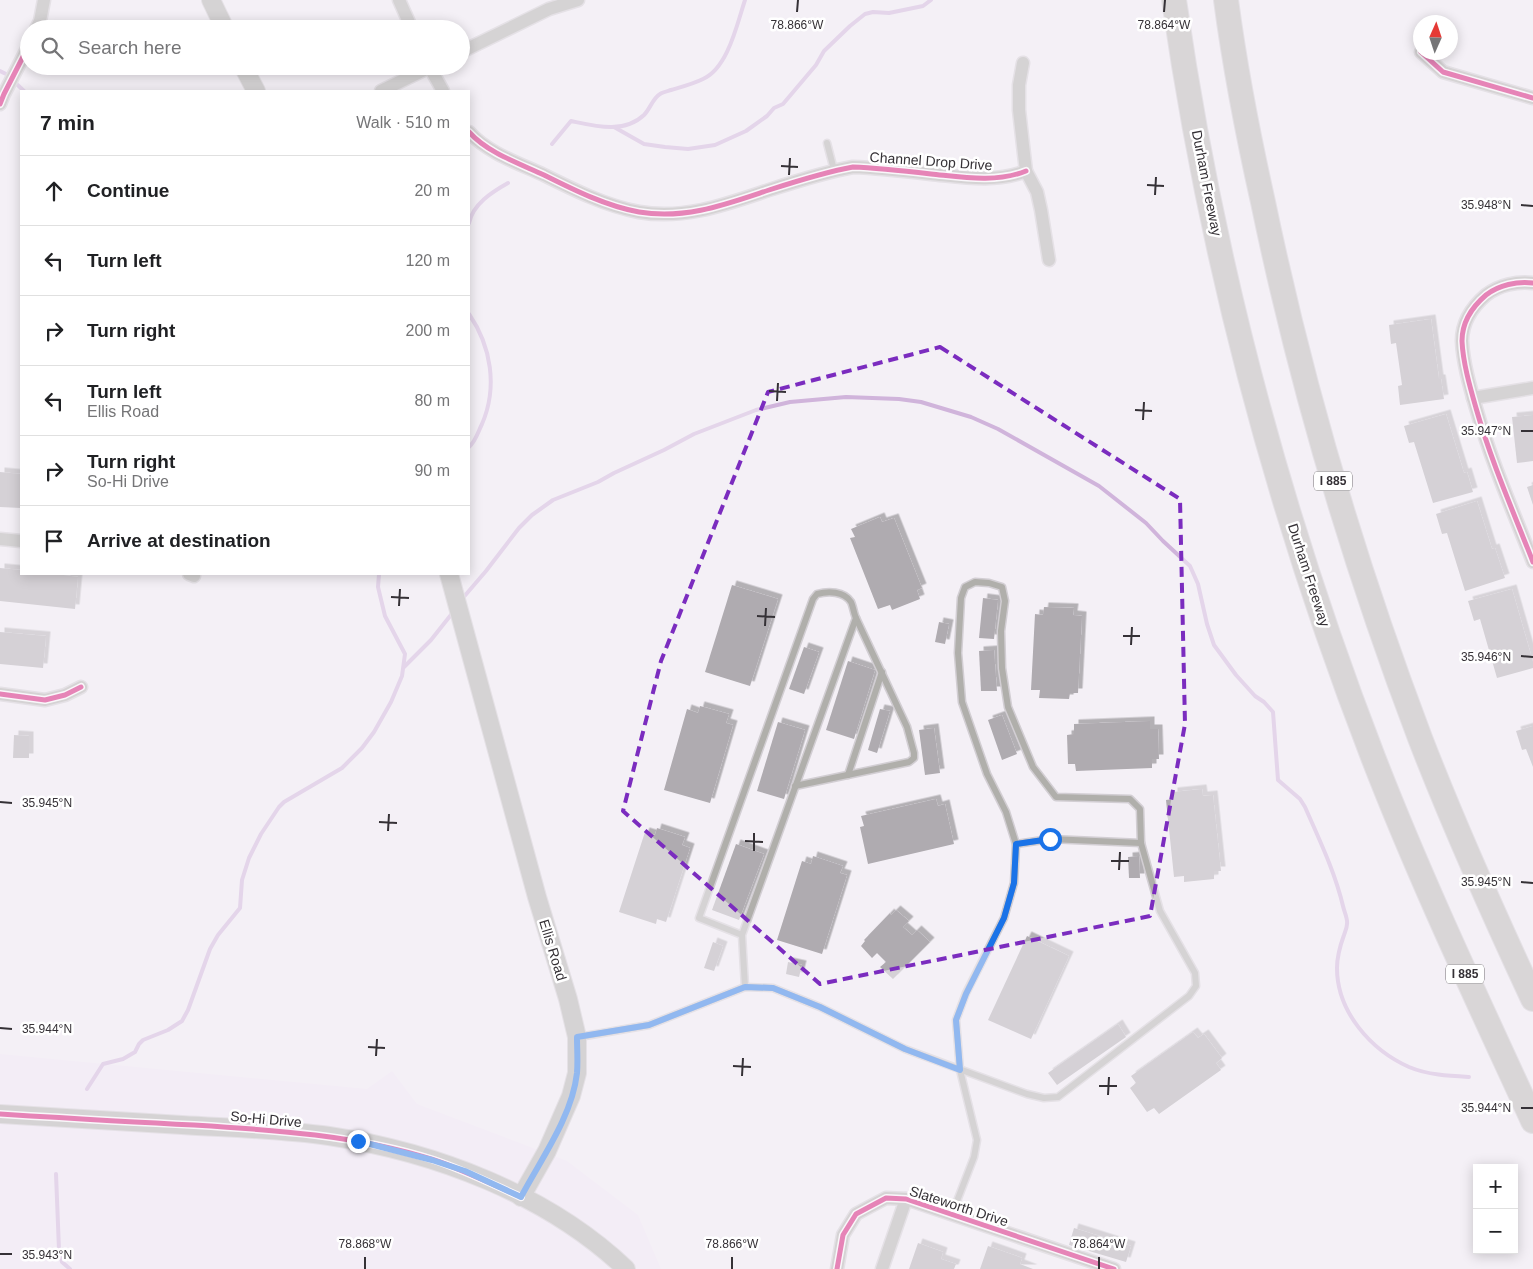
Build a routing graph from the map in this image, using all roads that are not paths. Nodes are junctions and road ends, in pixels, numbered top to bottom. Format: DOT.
graph roads {
  1 [pos="44,0"];
  2 [pos="211,0"];
  3 [pos="398,0"];
  4 [pos="578,0"];
  5 [pos="1174,0"];
  6 [pos="1226,0"];
  7 [pos="40,20"];
  8 [pos="221,20"];
  9 [pos="408,20"];
  10 [pos="470,48"];
  11 [pos="1429,60"];
  12 [pos="20,63"];
  13 [pos="1023,64"];
  14 [pos="248,75"];
  15 [pos="414,75"];
  16 [pos="434,75"];
  17 [pos="255,90"];
  18 [pos="383,90"];
  19 [pos="442,90"];
  20 [pos="1533,98"];
  21 [pos="0,104"];
  22 [pos="470,133"];
  23 [pos="827,143"];
  24 [pos="834,170"];
  25 [pos="1026,171"];
  26 [pos="1049,260"];
  27 [pos="1533,283"];
  28 [pos="1533,388"];
  29 [pos="1473,398"];
  30 [pos="0,539"];
  31 [pos="20,541"];
  32 [pos="1533,561"];
  33 [pos="449,575"];
  34 [pos="856,618"];
  35 [pos="882,672"];
  36 [pos="81,687"];
  37 [pos="0,694"];
  38 [pos="848,775"];
  39 [pos="795,786"];
  40 [pos="1141,843"];
  41 [pos="1016,844"];
  42 [pos="742,935"];
  43 [pos="745,987"];
  44 [pos="1533,999"];
  45 [pos="577,1037"];
  46 [pos="960,1070"];
  47 [pos="0,1114"];
  48 [pos="1533,1122"];
  49 [pos="521,1197"];
  50 [pos="906,1199"];
  51 [pos="952,1214"];
  52 [pos="626,1269"];
  53 [pos="837,1269"];
  54 [pos="882,1269"];
  55 [pos="1114,1269"];
  1 -- 7 [label="street"];
  2 -- 8 [label="main road"];
  3 -- 9 [label="street"];
  4 -- 10 [label="street"];
  5 -- 48 [label="highway, Durham Freeway / I 885"];
  6 -- 44 [label="highway, I 885"];
  11 -- 20 [label="street"];
  12 -- 21 [label="street"];
  13 -- 25 [label="street"];
  14 -- 17 [label="main road"];
  15 -- 18 [label="street"];
  16 -- 19 [label="street"];
  22 -- 24 [label="street, Channel Drop Drive"];
  23 -- 24 [label="lane"];
  24 -- 25 [label="street, Channel Drop Drive"];
  25 -- 26 [label="street"];
  27 -- 29 [label="street"];
  28 -- 29 [label="street"];
  29 -- 32 [label="street"];
  30 -- 31 [label="street"];
  33 -- 45 [label="main road, Ellis Road"];
  34 -- 35 [label="lane"];
  34 -- 39 [label="lane"];
  34 -- 42 [label="lane"];
  35 -- 38 [label="lane"];
  35 -- 38 [label="lane"];
  36 -- 37 [label="street"];
  38 -- 39 [label="lane"];
  39 -- 42 [label="lane"];
  40 -- 41 [label="lane"];
  40 -- 41 [label="lane"];
  40 -- 46 [label="lane"];
  41 -- 46 [label="lane"];
  42 -- 43 [label="lane"];
  43 -- 45 [label="lane"];
  43 -- 46 [label="lane"];
  45 -- 49 [label="main road, Ellis Road"];
  46 -- 51 [label="lane"];
  47 -- 49 [label="main road, So-Hi Drive"];
  49 -- 52 [label="main road"];
  50 -- 51 [label="street, Slateworth Drive"];
  50 -- 53 [label="street, Slateworth Drive"];
  50 -- 54 [label="street, Slateworth Drive"];
  51 -- 55 [label="street, Slateworth Drive"];
}
